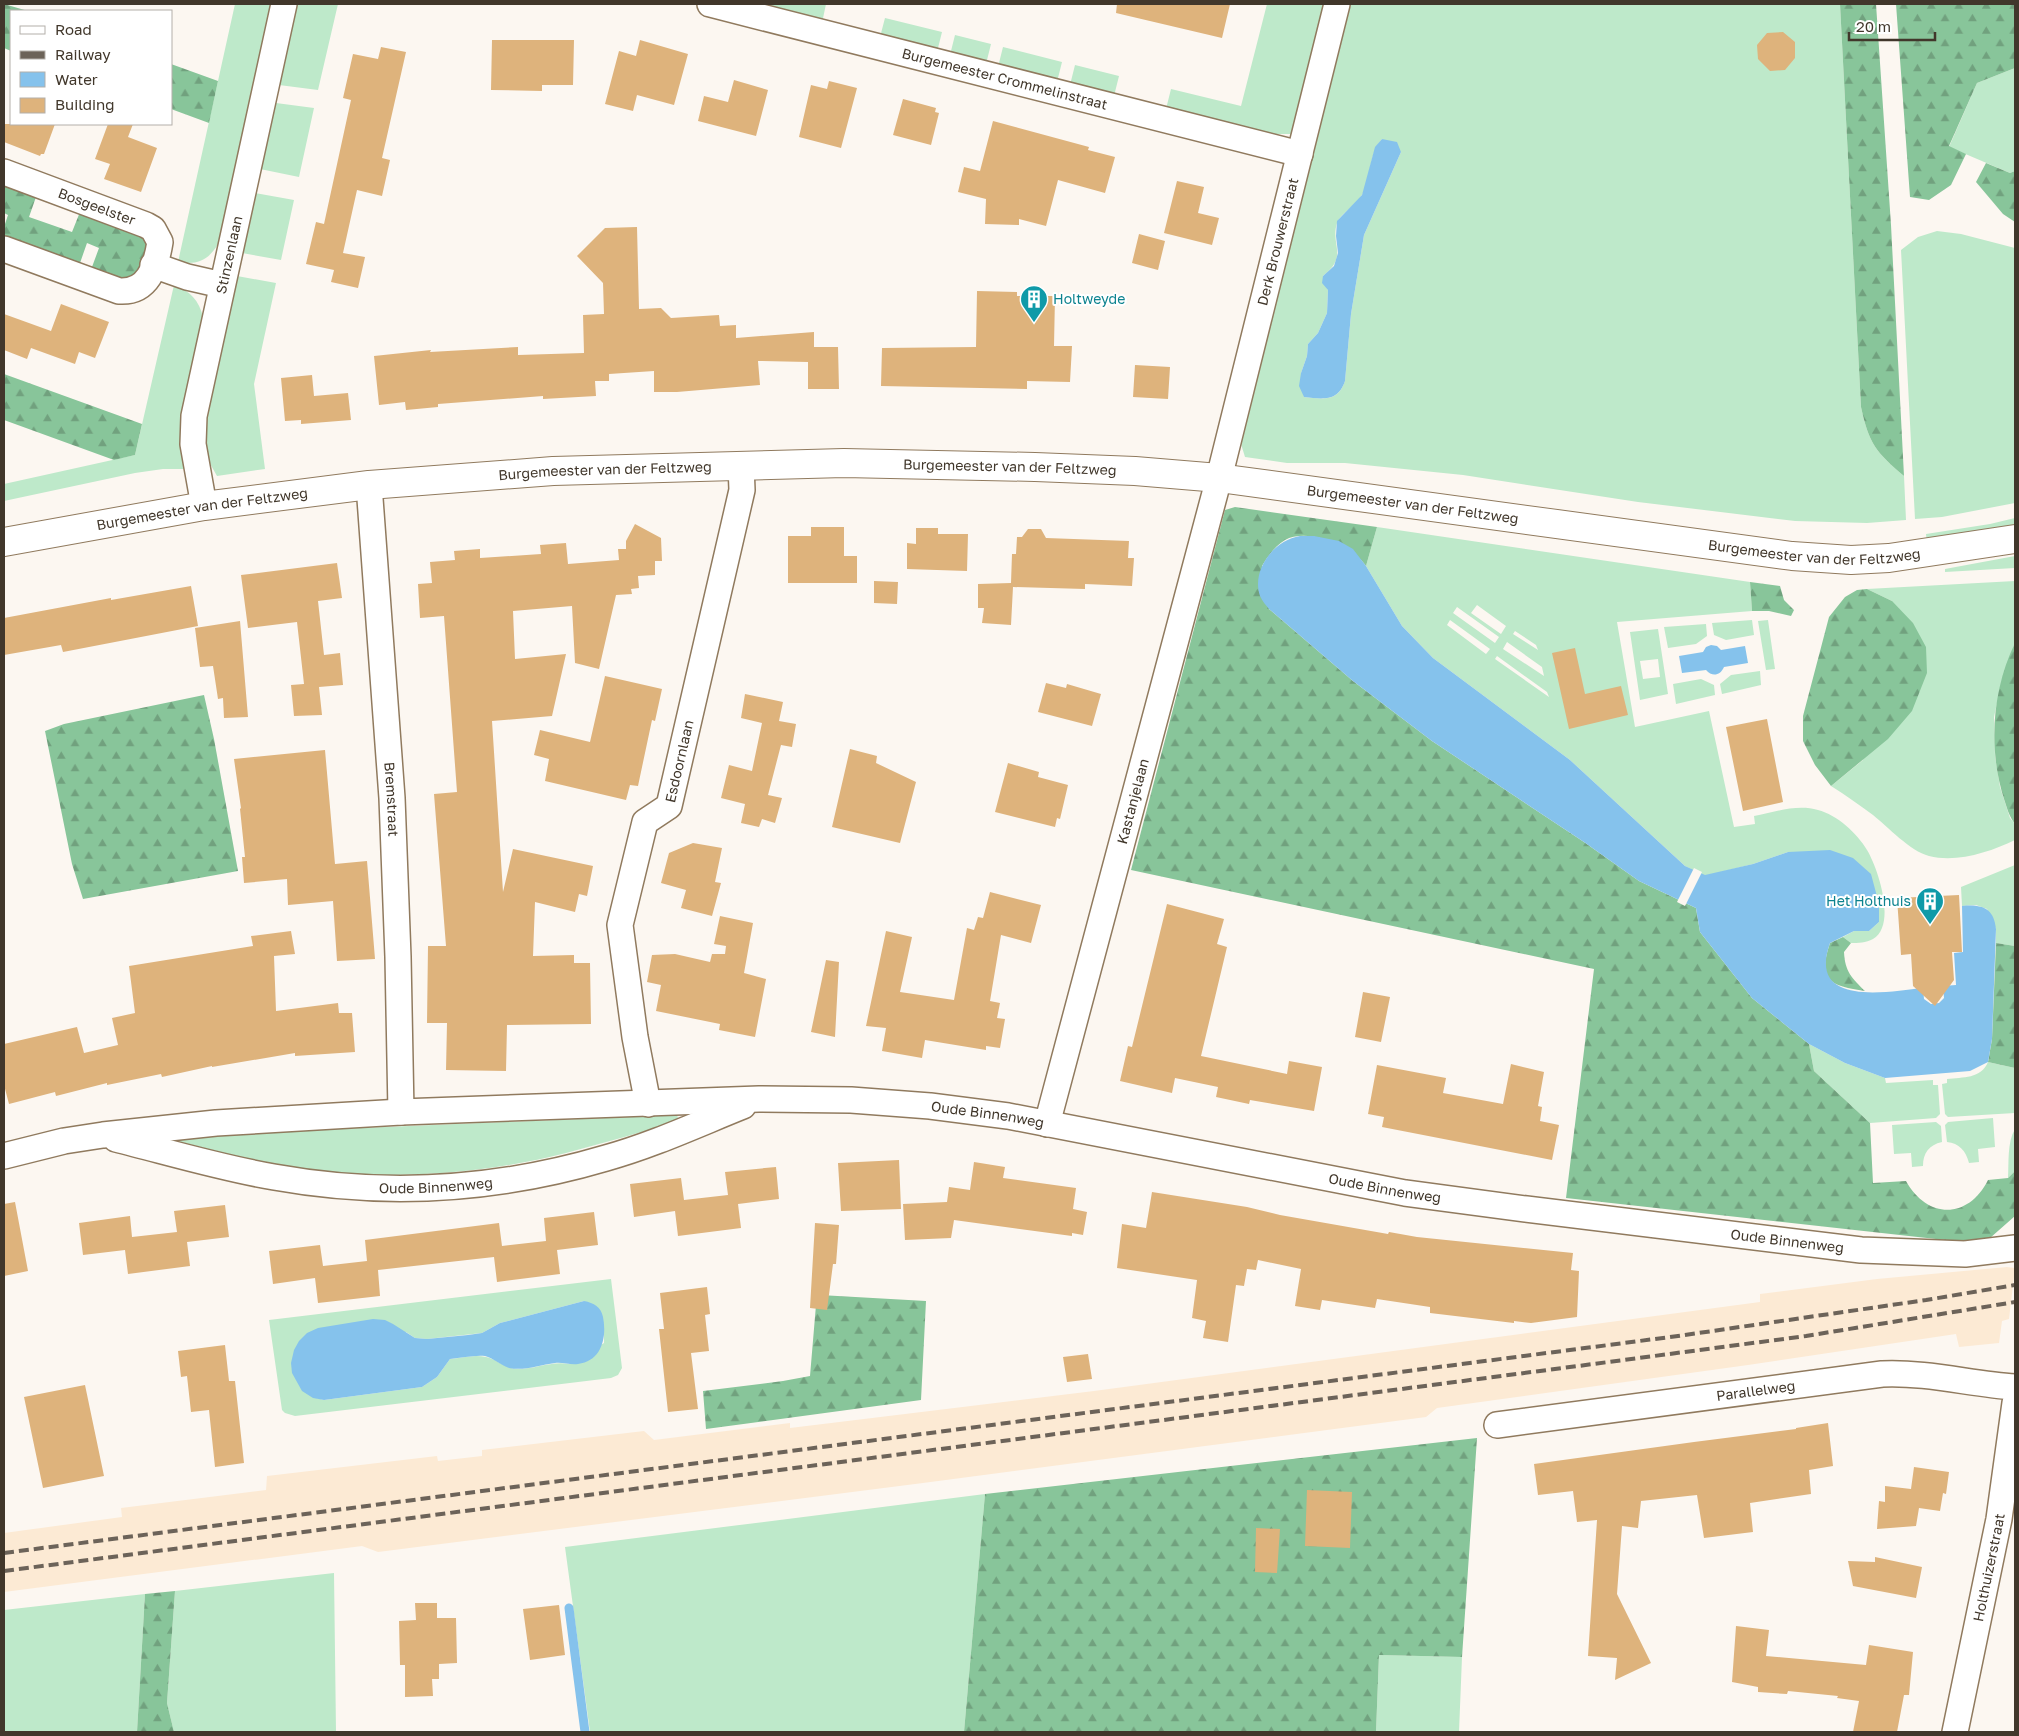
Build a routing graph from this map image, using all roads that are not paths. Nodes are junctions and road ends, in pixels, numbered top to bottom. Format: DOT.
graph roads {
  1 [pos="284,4"];
  2 [pos="710,4"];
  3 [pos="1337,4"];
  4 [pos="1300,154"];
  5 [pos="4,172"];
  6 [pos="4,249"];
  7 [pos="153,265"];
  8 [pos="222,286"];
  9 [pos="741,465"];
  10 [pos="1219,478"];
  11 [pos="368,486"];
  12 [pos="204,506"];
  13 [pos="2015,539"];
  14 [pos="4,542"];
  15 [pos="759,1099"];
  16 [pos="648,1104"];
  17 [pos="401,1112"];
  18 [pos="1047,1124"];
  19 [pos="103,1135"];
  20 [pos="4,1156"];
  21 [pos="2015,1248"];
  22 [pos="2015,1387"];
  23 [pos="2015,1405"];
  24 [pos="1498,1425"];
  25 [pos="1955,1732"];
  1 -- 8 [label="street, Stinzenlaan"];
  2 -- 4 [label="street, Burgemeester Crommelinstraat"];
  3 -- 4 [label="street, Derk Brouwerstraat"];
  4 -- 10 [label="street, Derk Brouwerstraat"];
  5 -- 7 [label="street, Bosgeelster"];
  6 -- 7 [label="street, Bosgeelster"];
  7 -- 8 [label="street"];
  8 -- 12 [label="street, Stinzenlaan"];
  9 -- 10 [label="street, Burgemeester van der Feltzweg"];
  9 -- 11 [label="street, Burgemeester van der Feltzweg"];
  9 -- 16 [label="street, Esdoornlaan"];
  10 -- 13 [label="street, Burgemeester van der Feltzweg"];
  10 -- 18 [label="street, Kastanjelaan"];
  11 -- 12 [label="street, Burgemeester van der Feltzweg"];
  11 -- 17 [label="street, Bremstraat"];
  12 -- 14 [label="street, Burgemeester van der Feltzweg"];
  15 -- 16 [label="street, Oude Binnenweg"];
  15 -- 18 [label="street, Oude Binnenweg"];
  15 -- 19 [label="street, Oude Binnenweg"];
  16 -- 17 [label="street, Oude Binnenweg"];
  17 -- 19 [label="street, Oude Binnenweg"];
  18 -- 21 [label="street, Oude Binnenweg"];
  19 -- 20 [label="street, Oude Binnenweg"];
  22 -- 24 [label="street, Parallelweg"];
  23 -- 25 [label="street, Holthuizerstraat"];
}
